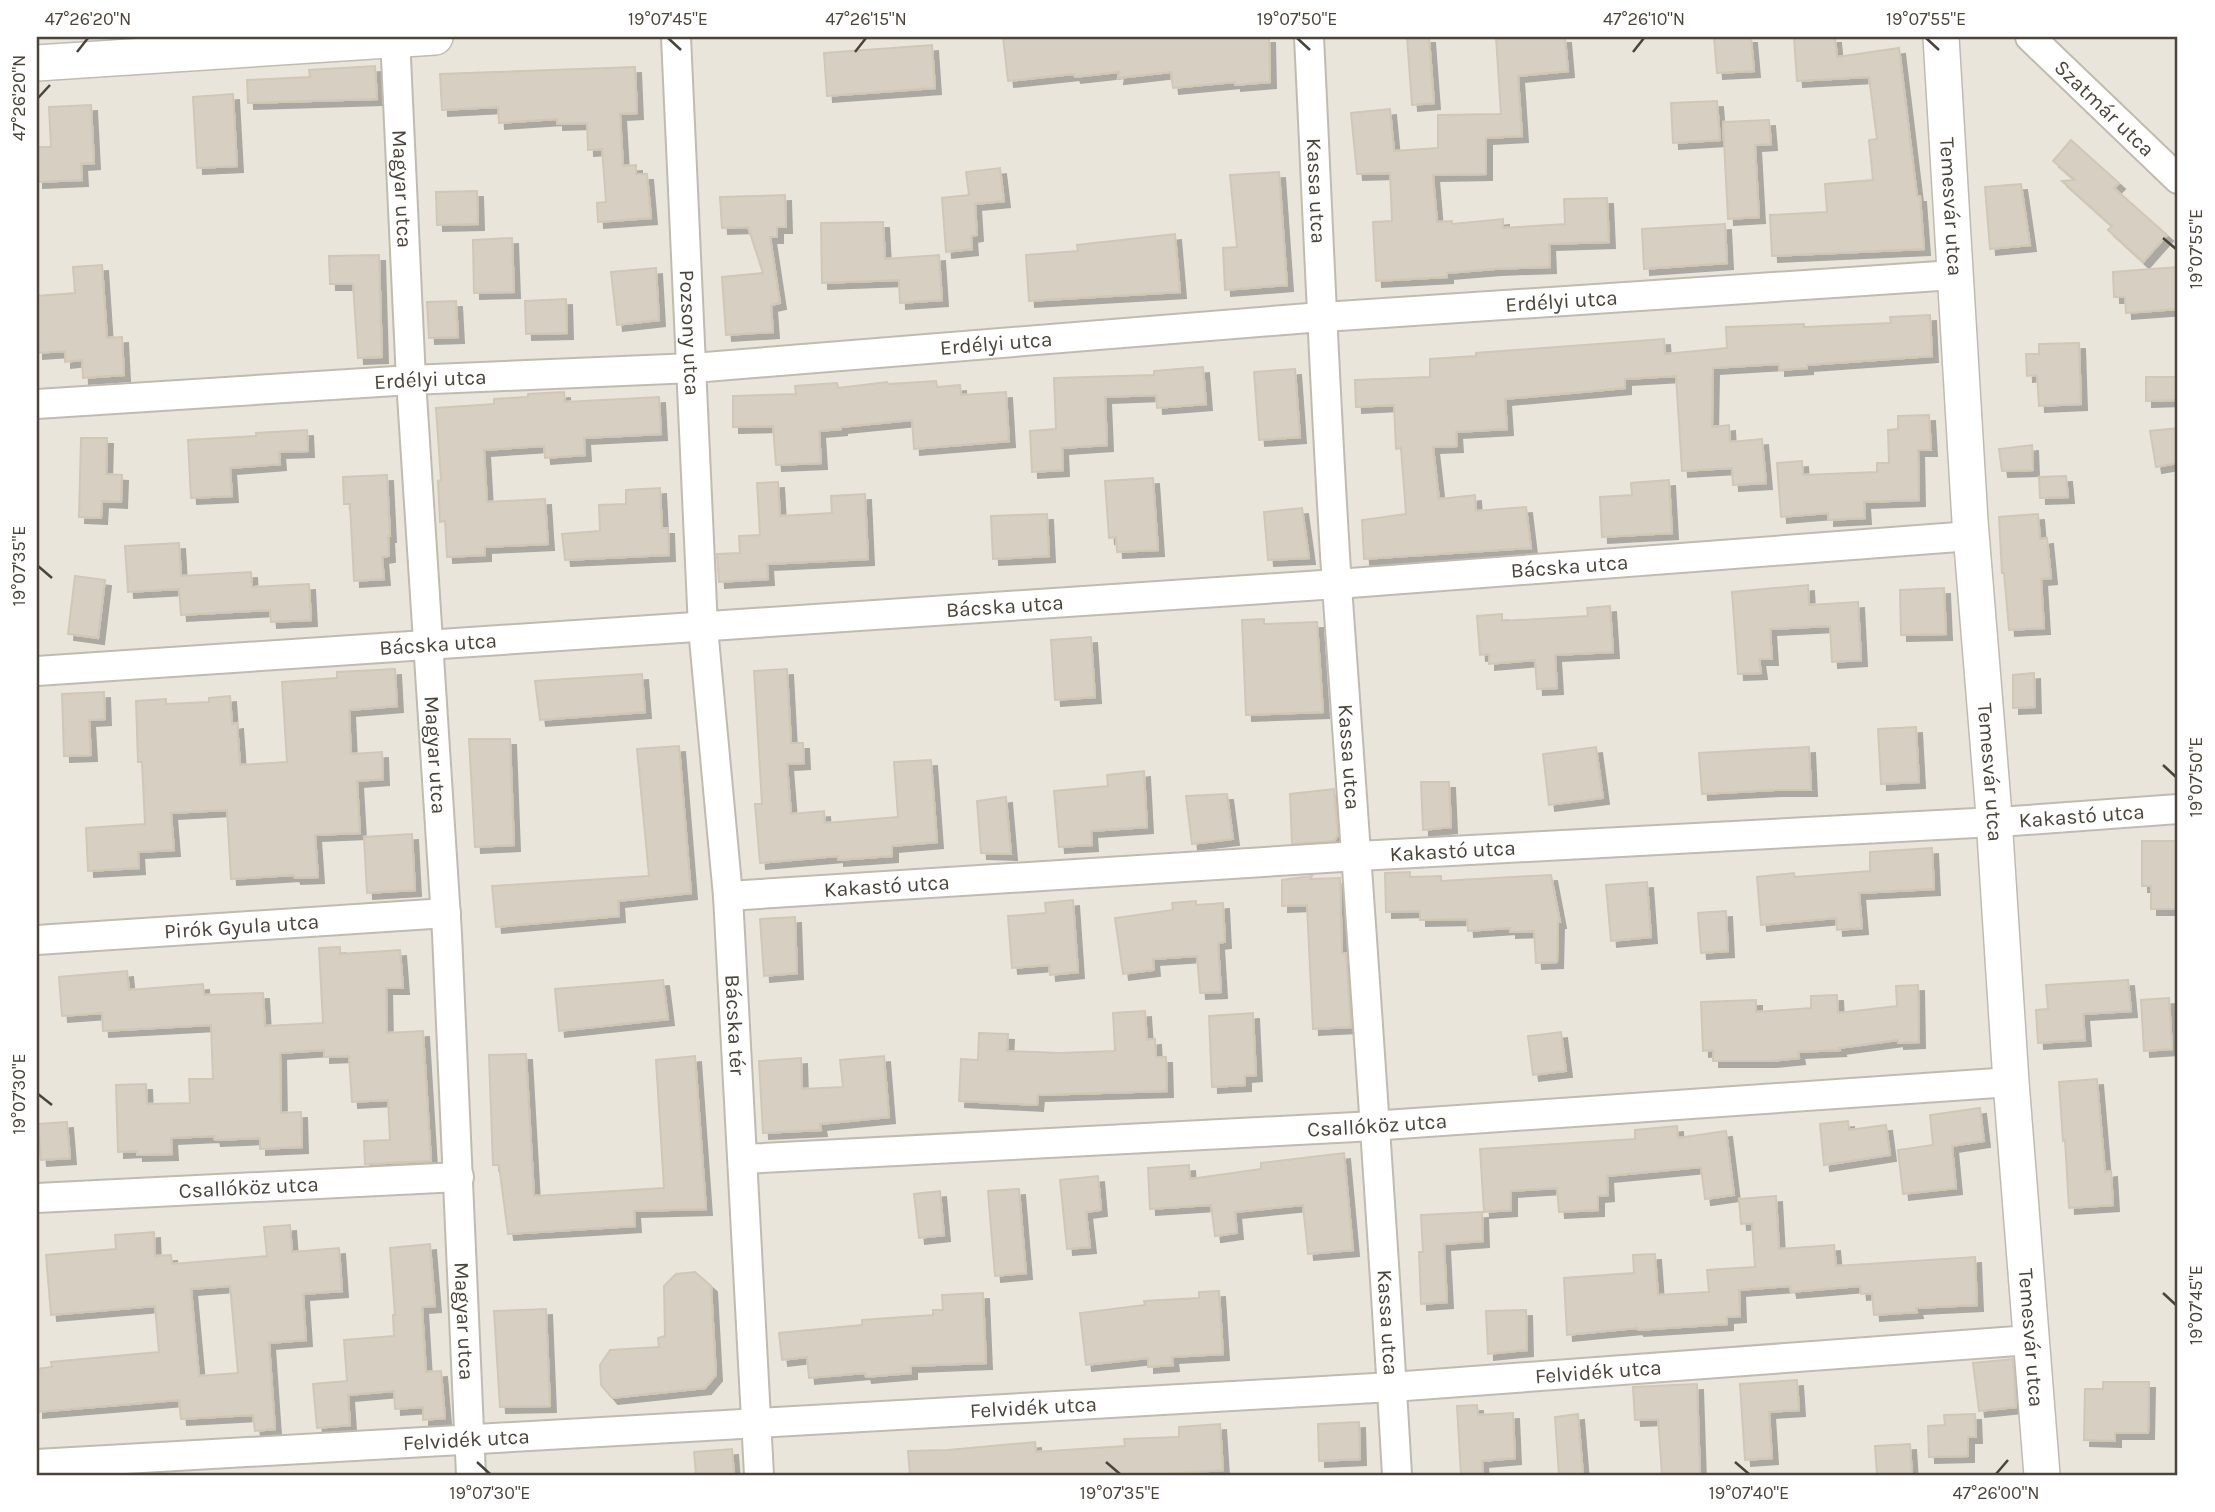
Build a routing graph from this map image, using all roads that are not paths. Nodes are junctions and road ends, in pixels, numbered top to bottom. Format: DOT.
graph roads {
  1 [pos="435,37"];
  2 [pos="676,37"];
  3 [pos="1309,37"];
  4 [pos="2030,37"];
  5 [pos="395,38"];
  6 [pos="1945,47"];
  7 [pos="37,63"];
  8 [pos="2178,179"];
  9 [pos="1954,275"];
  10 [pos="1321,317"];
  11 [pos="692,368"];
  12 [pos="411,380"];
  13 [pos="37,404"];
  14 [pos="1971,536"];
  15 [pos="1337,584"];
  16 [pos="703,628"];
  17 [pos="428,646"];
  18 [pos="37,671"];
  19 [pos="2178,809"];
  20 [pos="1995,822"];
  21 [pos="1358,856"];
  22 [pos="728,896"];
  23 [pos="446,913"];
  24 [pos="37,940"];
  25 [pos="2011,1082"];
  26 [pos="1375,1126"];
  27 [pos="743,1159"];
  28 [pos="459,1177"];
  29 [pos="37,1198"];
  30 [pos="2030,1340"];
  31 [pos="1392,1387"];
  32 [pos="756,1424"];
  33 [pos="469,1439"];
  34 [pos="37,1464"];
  35 [pos="471,1475"];
  36 [pos="759,1475"];
  37 [pos="1397,1475"];
  38 [pos="2042,1475"];
  1 -- 5 [label="street"];
  2 -- 11 [label="street, Pozsony utca"];
  3 -- 10 [label="street, Kassa utca"];
  4 -- 8 [label="street, Szatmár utca"];
  5 -- 7 [label="street"];
  5 -- 12 [label="street, Magyar utca"];
  6 -- 9 [label="street, Temesvár utca"];
  9 -- 10 [label="street, Erdélyi utca"];
  9 -- 14 [label="street, Temesvár utca"];
  10 -- 11 [label="street, Erdélyi utca"];
  10 -- 15 [label="street, Kassa utca"];
  11 -- 12 [label="street, Erdélyi utca"];
  11 -- 16 [label="street, Pozsony utca"];
  12 -- 13 [label="street, Erdélyi utca"];
  12 -- 17 [label="street, Magyar utca"];
  14 -- 15 [label="street, Bácska utca"];
  14 -- 20 [label="street, Temesvár utca"];
  15 -- 16 [label="street, Bácska utca"];
  15 -- 21 [label="street, Kassa utca"];
  16 -- 17 [label="street, Bácska utca"];
  16 -- 22 [label="street, Bácska tér"];
  17 -- 18 [label="street, Bácska utca"];
  17 -- 23 [label="street, Magyar utca"];
  19 -- 20 [label="street, Kakastó utca"];
  20 -- 21 [label="street, Kakastó utca"];
  20 -- 25 [label="street, Temesvár utca"];
  21 -- 22 [label="street, Kakastó utca"];
  21 -- 26 [label="street, Kassa utca"];
  22 -- 27 [label="street, Bácska tér"];
  23 -- 24 [label="street, Pirók Gyula utca"];
  23 -- 28 [label="street, Magyar utca"];
  25 -- 26 [label="street, Csallóköz utca"];
  25 -- 30 [label="street, Temesvár utca"];
  26 -- 27 [label="street, Csallóköz utca"];
  26 -- 31 [label="street, Kassa utca"];
  27 -- 32 [label="street, Bácska tér"];
  28 -- 29 [label="street, Csallóköz utca"];
  28 -- 33 [label="street, Magyar utca"];
  30 -- 31 [label="street, Felvidék utca"];
  30 -- 38 [label="street, Temesvár utca"];
  31 -- 32 [label="street, Felvidék utca"];
  31 -- 37 [label="street, Kassa utca"];
  32 -- 33 [label="street, Felvidék utca"];
  32 -- 36 [label="street"];
  33 -- 34 [label="street, Felvidék utca"];
  33 -- 35 [label="street, Magyar utca"];
}
